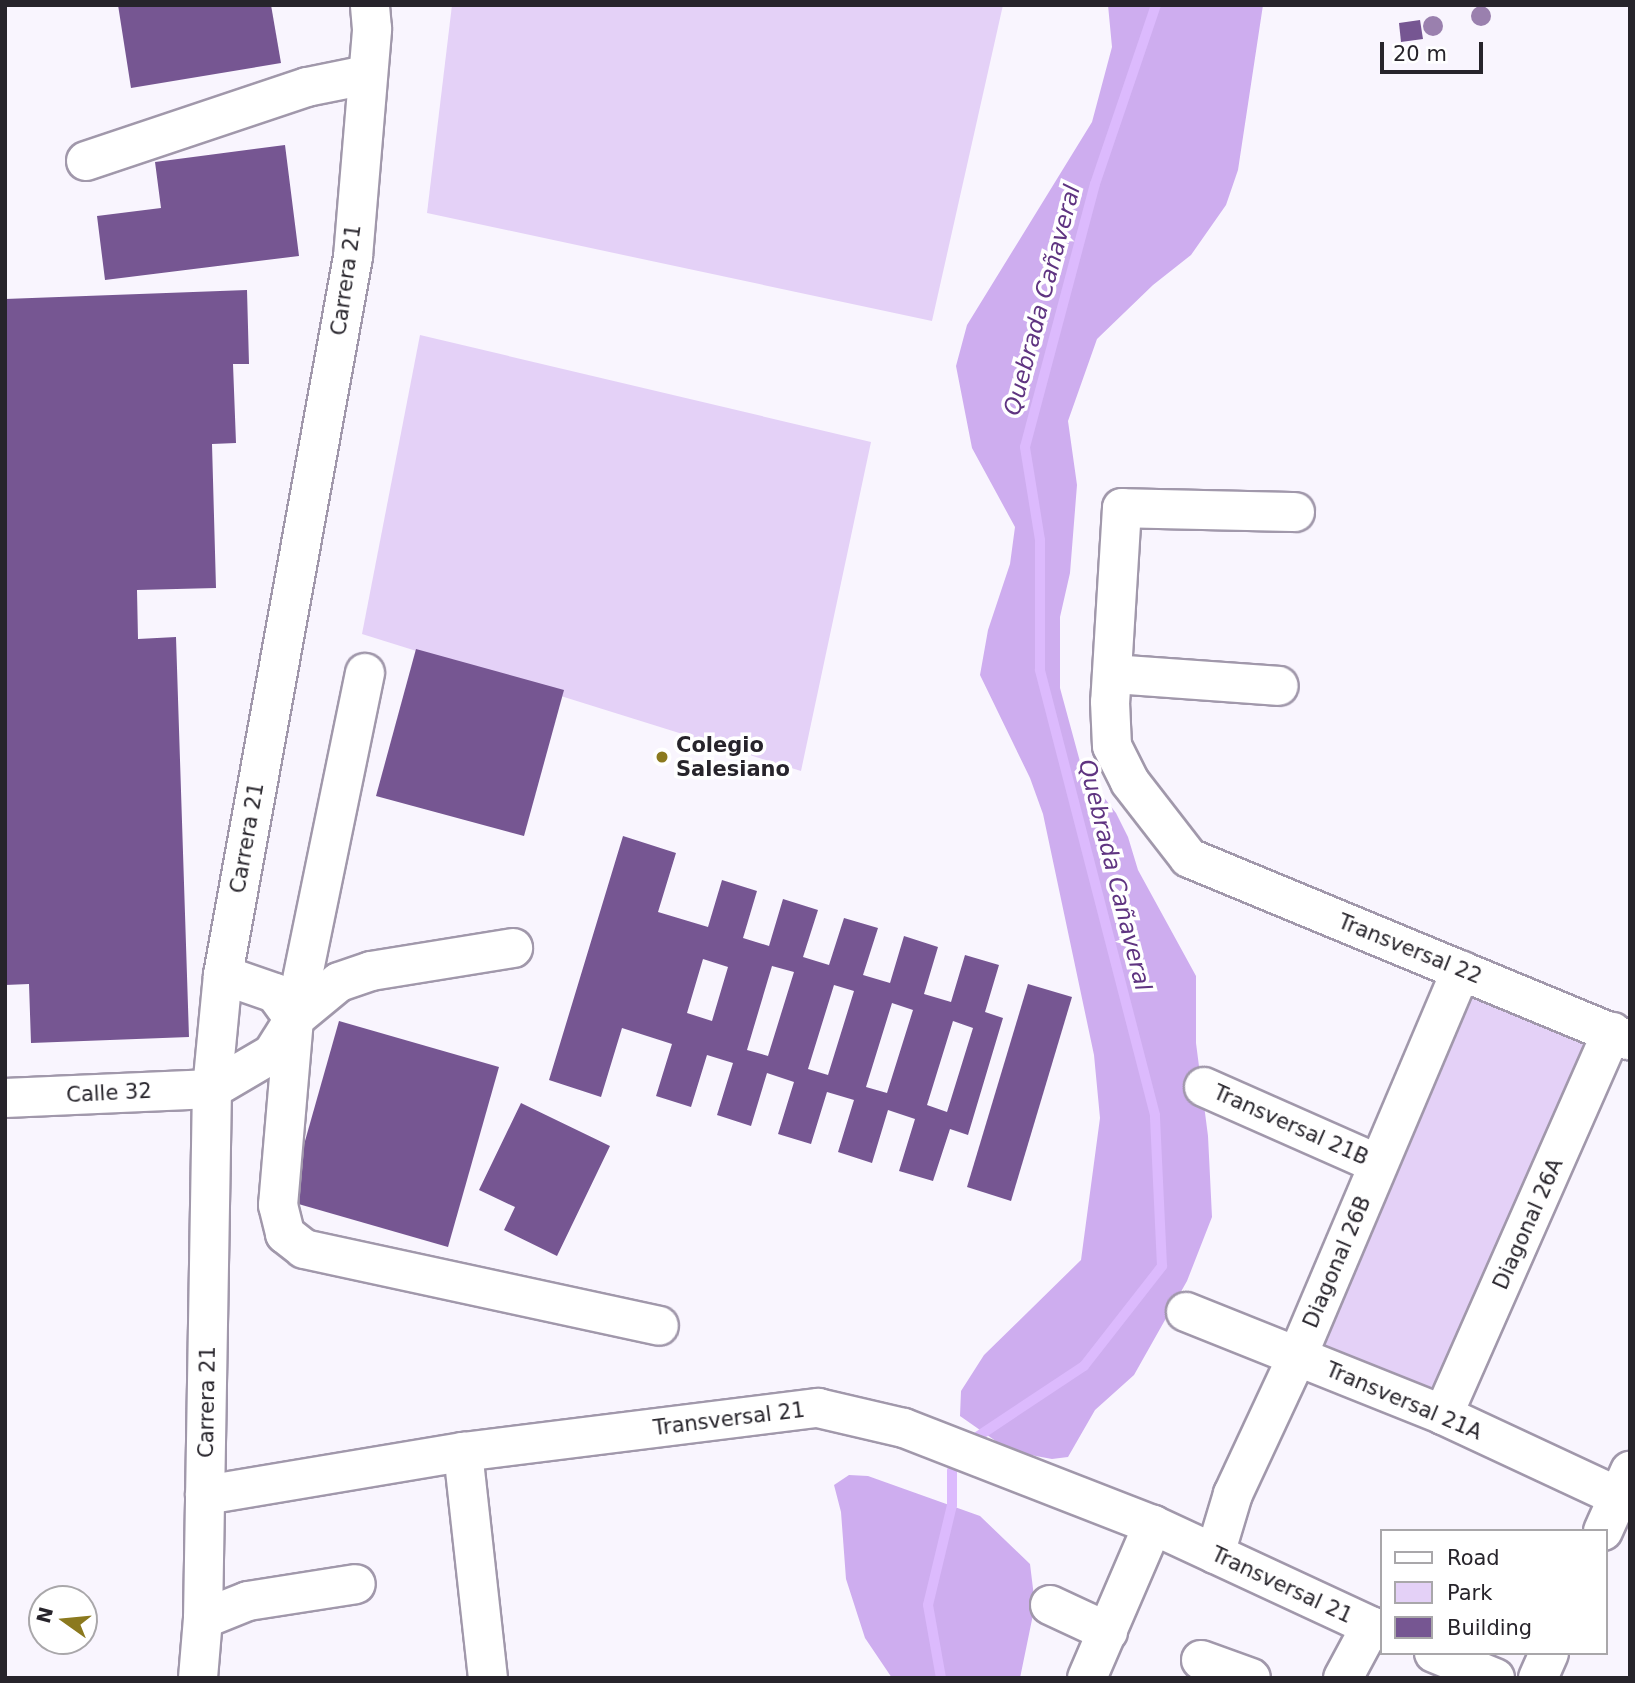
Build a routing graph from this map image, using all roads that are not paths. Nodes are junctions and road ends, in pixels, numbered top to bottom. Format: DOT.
graph roads {
  1 [pos="370,5"];
  2 [pos="366,75"];
  3 [pos="86,161"];
  4 [pos="1295,512"];
  5 [pos="365,673"];
  6 [pos="1113,674"];
  7 [pos="1279,686"];
  8 [pos="513,948"];
  9 [pos="1461,970"];
  10 [pos="223,975"];
  11 [pos="294,1020"];
  12 [pos="1621,1037"];
  13 [pos="1205,1087"];
  14 [pos="212,1088"];
  15 [pos="5,1098"];
  16 [pos="1378,1164"];
  17 [pos="1186,1312"];
  18 [pos="659,1326"];
  19 [pos="1297,1357"];
  20 [pos="1443,1415"];
  21 [pos="463,1452"];
  22 [pos="1624,1484"];
  23 [pos="205,1495"];
  24 [pos="1153,1525"];
  25 [pos="1604,1529"];
  26 [pos="1214,1553"];
  27 [pos="356,1584"];
  28 [pos="1050,1605"];
  29 [pos="203,1619"];
  30 [pos="1376,1628"];
  31 [pos="1108,1632"];
  32 [pos="1438,1655"];
  33 [pos="1548,1655"];
  34 [pos="1201,1660"];
  35 [pos="1482,1675"];
  36 [pos="198,1678"];
  37 [pos="488,1678"];
  38 [pos="1087,1678"];
  39 [pos="1251,1678"];
  40 [pos="1343,1678"];
  41 [pos="1538,1678"];
  1 -- 2 [label="street, Carrera 21"];
  2 -- 3 [label="street"];
  2 -- 10 [label="street, Carrera 21"];
  4 -- 6 [label="street"];
  5 -- 11 [label="street"];
  6 -- 7 [label="street"];
  6 -- 9 [label="street, Transversal 22"];
  8 -- 11 [label="street"];
  9 -- 12 [label="street, Transversal 22"];
  9 -- 16 [label="street, Diagonal 26B"];
  10 -- 11 [label="street"];
  10 -- 14 [label="street, Carrera 21"];
  11 -- 14 [label="street"];
  11 -- 18 [label="street"];
  12 -- 20 [label="street, Diagonal 26A"];
  13 -- 16 [label="street, Transversal 21B"];
  14 -- 15 [label="street, Calle 32"];
  14 -- 23 [label="street, Carrera 21"];
  16 -- 19 [label="street, Diagonal 26B"];
  17 -- 19 [label="street, Transversal 21A"];
  19 -- 20 [label="street, Transversal 21A"];
  19 -- 26 [label="street, Diagonal 26B"];
  20 -- 22 [label="street, Transversal 21A"];
  21 -- 23 [label="street, Transversal 21"];
  21 -- 24 [label="street, Transversal 21"];
  21 -- 37 [label="street"];
  22 -- 25 [label="street"];
  23 -- 29 [label="street, Carrera 21"];
  24 -- 26 [label="street, Transversal 21"];
  24 -- 31 [label="street"];
  26 -- 30 [label="street, Transversal 21"];
  27 -- 29 [label="street"];
  28 -- 31 [label="street"];
  29 -- 36 [label="street, Carrera 21"];
  30 -- 40 [label="street"];
  31 -- 38 [label="street"];
  32 -- 35 [label="street"];
  33 -- 41 [label="street"];
  34 -- 39 [label="street"];
}
